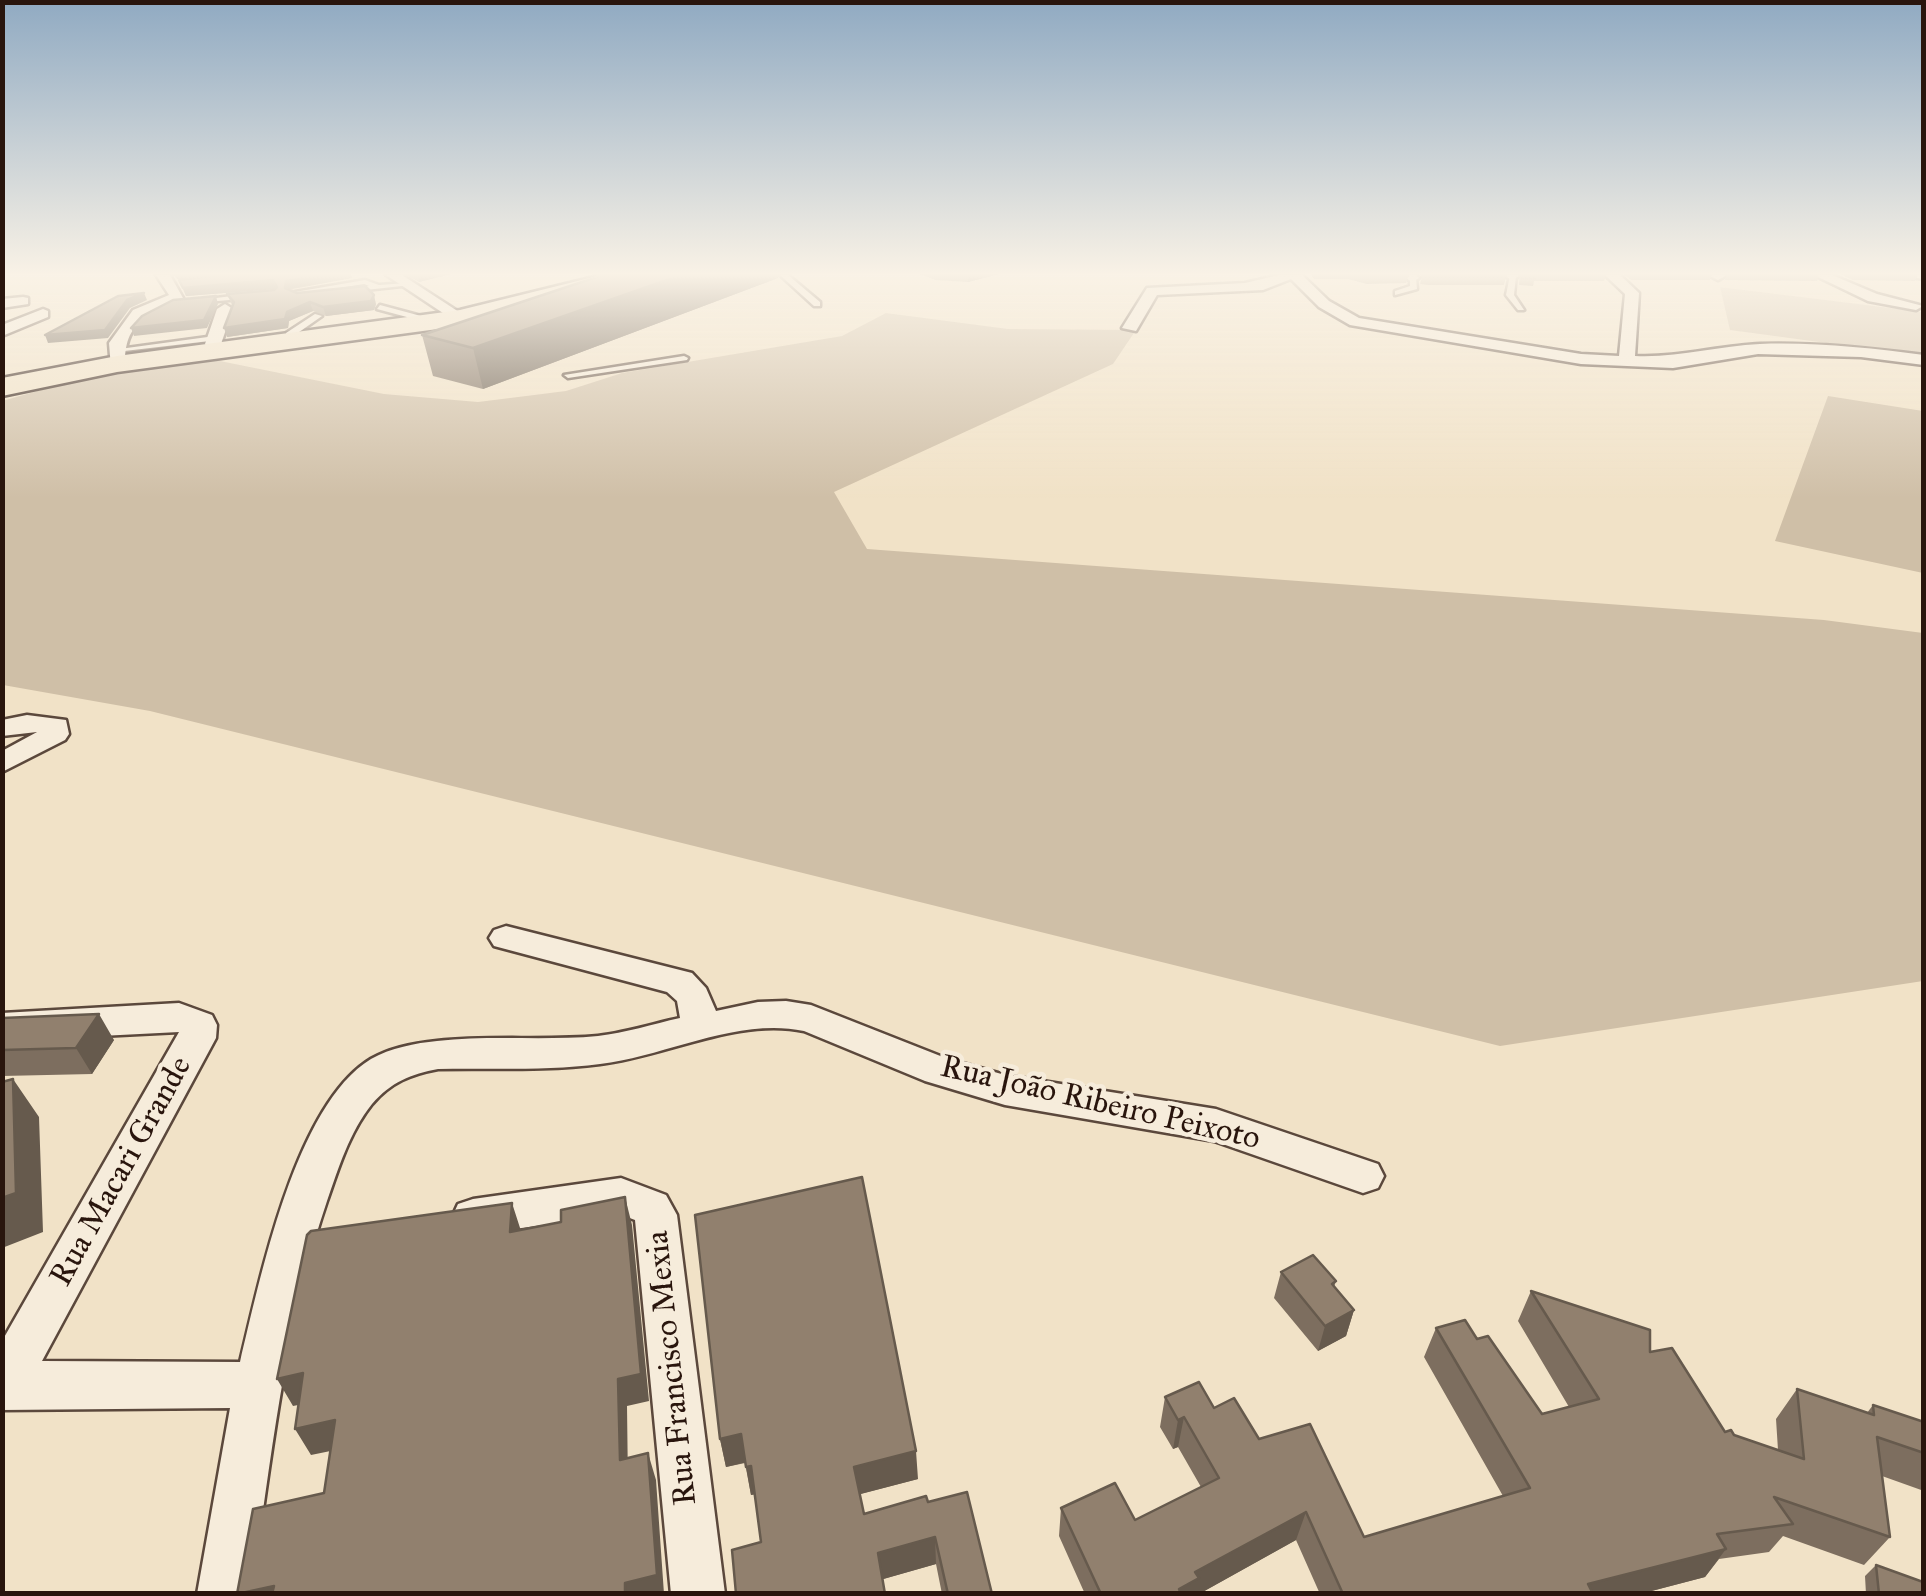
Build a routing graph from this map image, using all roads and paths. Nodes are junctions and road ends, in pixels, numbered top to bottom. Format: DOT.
graph roads {
  1 [pos="120,349"];
  2 [pos="162,349"];
  3 [pos="183,349"];
  4 [pos="1519,349"];
  5 [pos="1625,349"];
  6 [pos="1762,349"];
  7 [pos="1790,349"];
  8 [pos="116,357"];
  9 [pos="684,358"];
  10 [pos="1629,359"];
  11 [pos="1924,360"];
  12 [pos="568,374"];
  13 [pos="2,378"];
  14 [pos="2,387"];
  15 [pos="2,728"];
  16 [pos="2,763"];
  17 [pos="506,938"];
  18 [pos="2,1026"];
  19 [pos="698,1029"];
  20 [pos="1363,1176"];
  21 [pos="428,1223"];
  22 [pos="258,1385"];
  23 [pos="3,1386"];
  24 [pos="224,1594"];
  25 [pos="698,1594"];
  1 -- 8 [label="street"];
  2 -- 8 [label="main road"];
  3 -- 8 [label="main road"];
  4 -- 10 [label="street"];
  5 -- 10 [label="street"];
  6 -- 10 [label="street"];
  7 -- 11 [label="street"];
  8 -- 13 [label="main road"];
  8 -- 14 [label="main road"];
  9 -- 12 [label="lane"];
  15 -- 16 [label="street"];
  17 -- 19 [label="street"];
  18 -- 23 [label="street, Rua Macari Grande"];
  19 -- 20 [label="street, Rua João Ribeiro Peixoto"];
  19 -- 22 [label="street, Rua João Ribeiro Peixoto"];
  21 -- 25 [label="street, Rua Francisco Mexia"];
  22 -- 23 [label="street"];
  22 -- 24 [label="street, Rua João Ribeiro Peixoto"];
}
